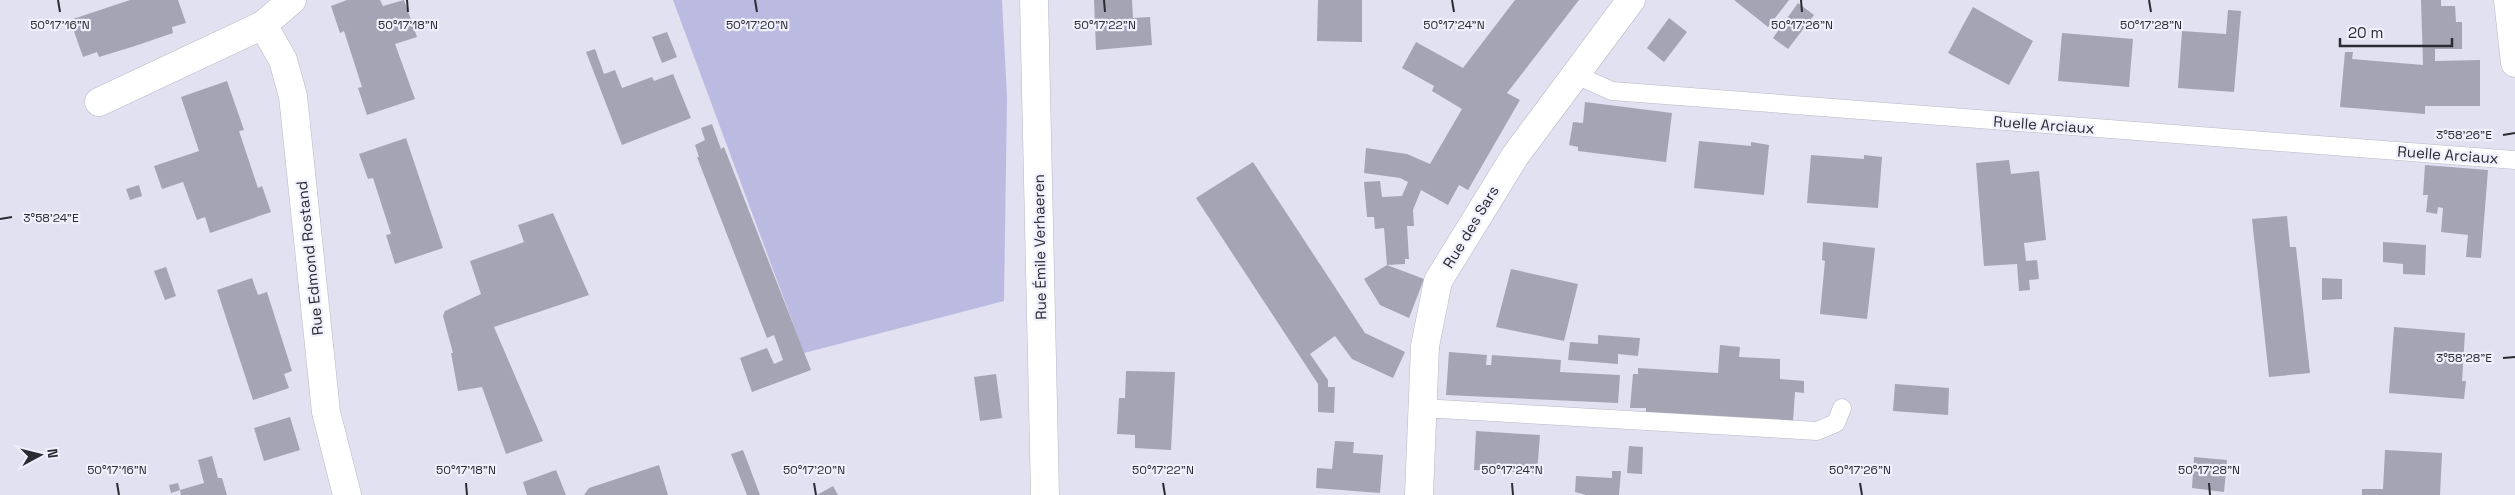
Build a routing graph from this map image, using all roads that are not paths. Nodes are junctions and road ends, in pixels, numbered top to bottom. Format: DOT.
graph roads {
  1 [pos="292,0"];
  2 [pos="1034,0"];
  3 [pos="1631,0"];
  4 [pos="2508,0"];
  5 [pos="263,25"];
  6 [pos="2515,64"];
  7 [pos="1576,75"];
  8 [pos="99,102"];
  9 [pos="2515,160"];
  10 [pos="1422,408"];
  11 [pos="1842,408"];
  12 [pos="347,495"];
  13 [pos="1045,495"];
  14 [pos="1419,495"];
  1 -- 5 [label="street"];
  2 -- 13 [label="street, Rue Émile Verhaeren"];
  3 -- 7 [label="street, Rue des Sars"];
  4 -- 6 [label="street"];
  5 -- 8 [label="street"];
  5 -- 12 [label="street, Rue Edmond Rostand"];
  7 -- 9 [label="lane, Ruelle Arciaux"];
  7 -- 10 [label="street, Rue des Sars"];
  10 -- 11 [label="lane"];
  10 -- 14 [label="street, Rue des Sars"];
}
